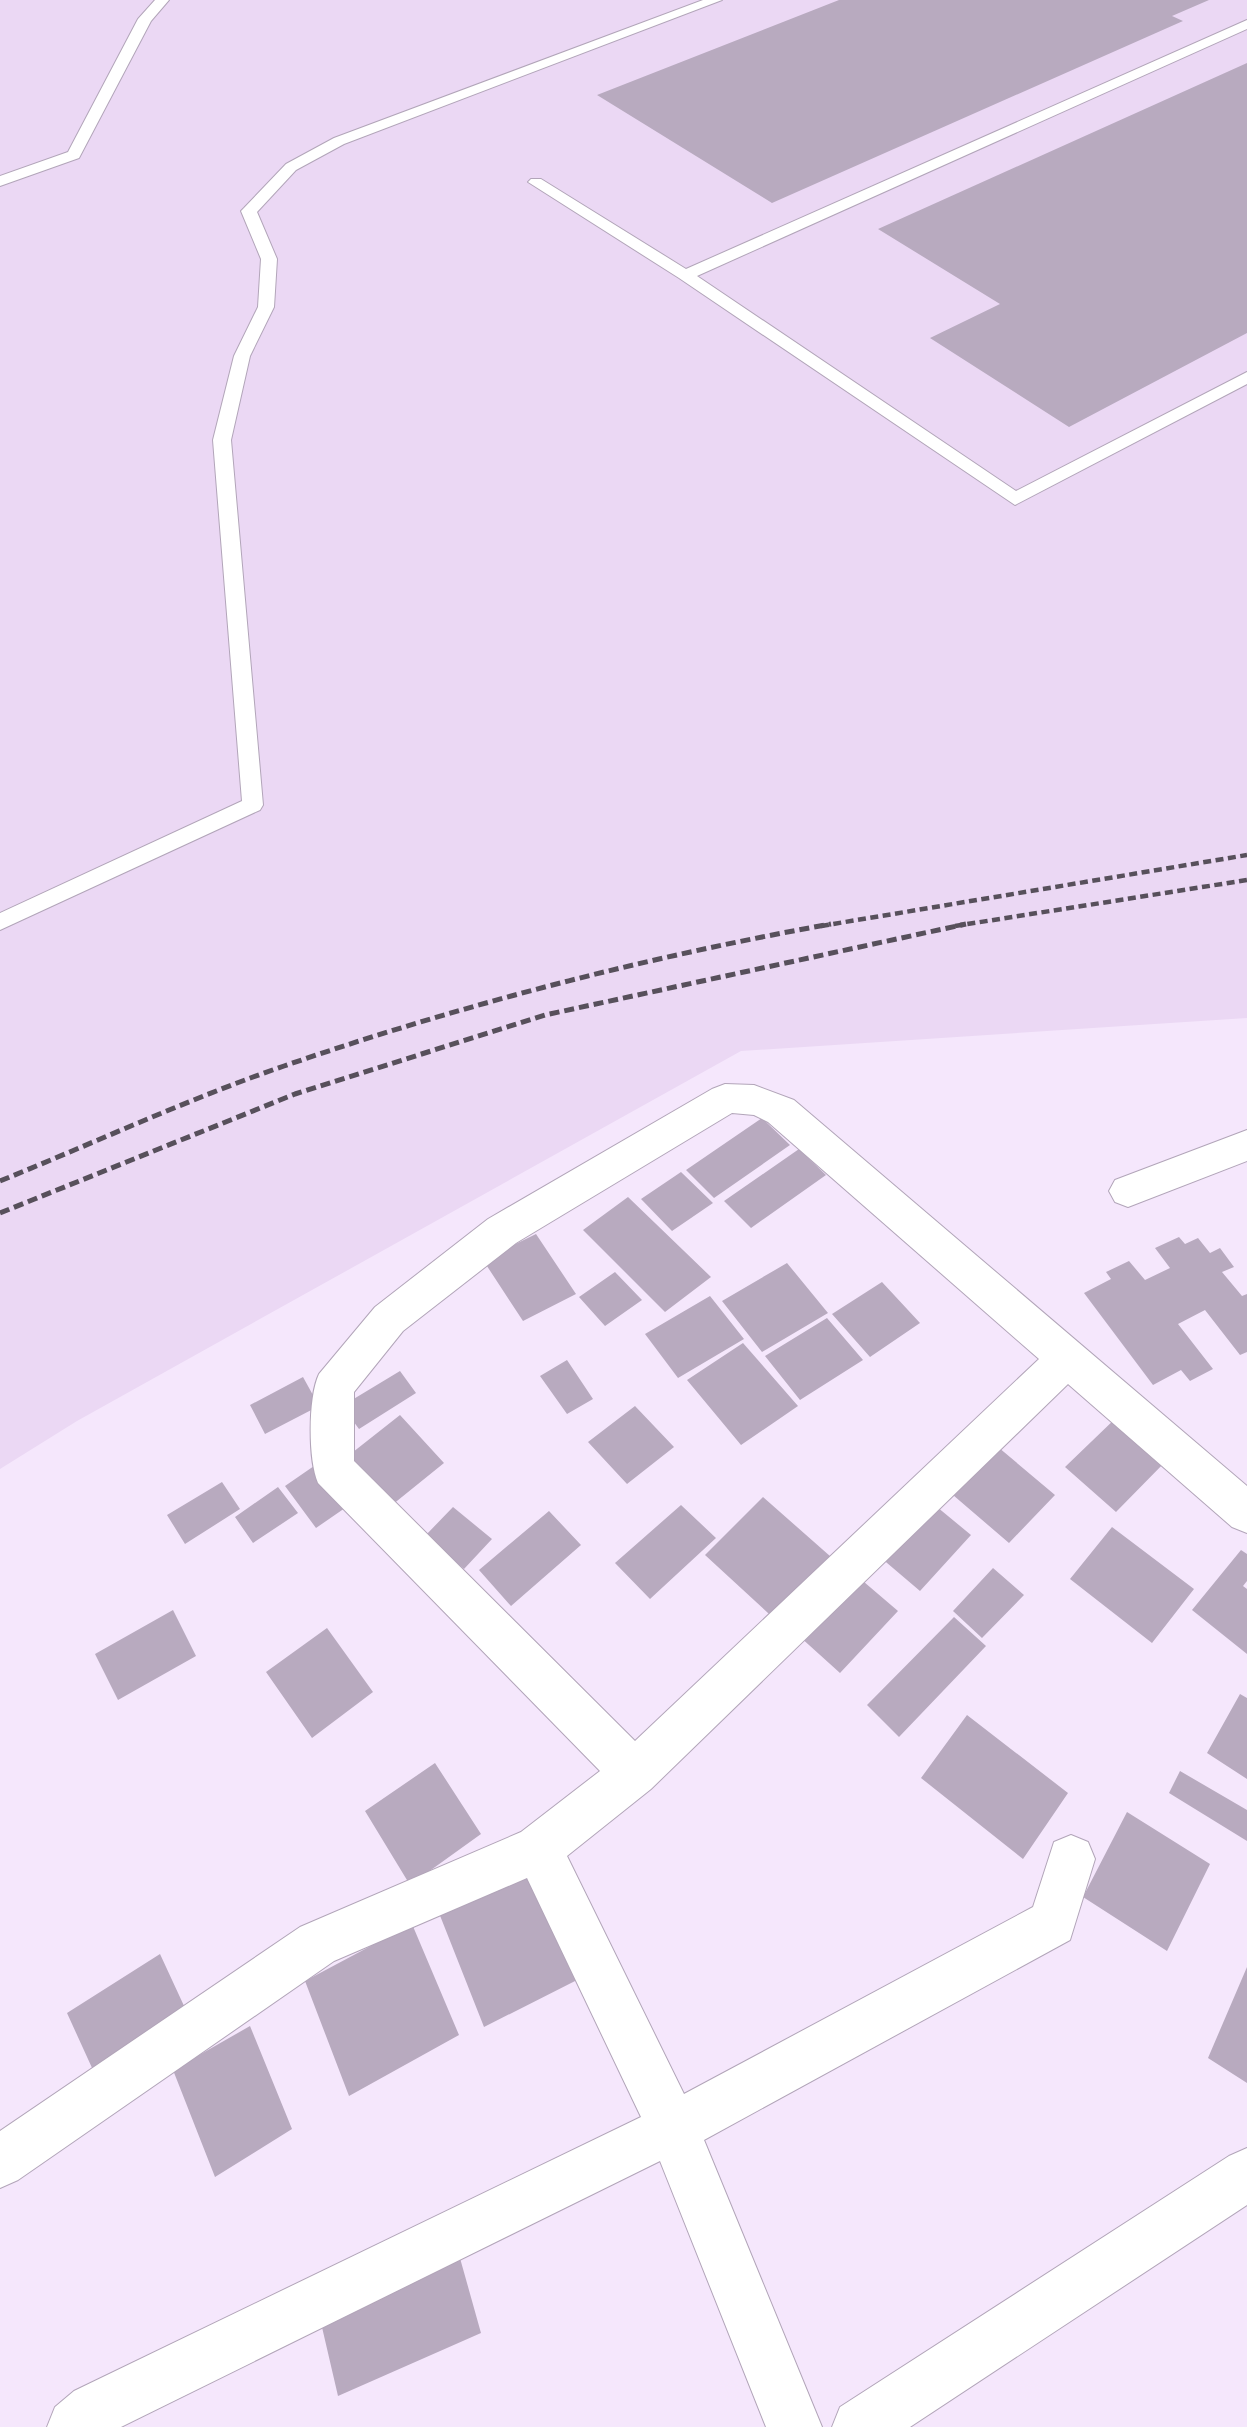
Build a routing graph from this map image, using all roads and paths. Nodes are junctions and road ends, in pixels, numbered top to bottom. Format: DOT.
graph roads {
  1 [pos="162,0"];
  2 [pos="715,0"];
  3 [pos="1247,24"];
  4 [pos="0,181"];
  5 [pos="536,182"];
  6 [pos="685,275"];
  7 [pos="1247,377"];
  8 [pos="0,922"];
  9 [pos="1247,1145"];
  10 [pos="1128,1191"];
  11 [pos="1069,1358"];
  12 [pos="1247,1513"];
  13 [pos="635,1773"];
  14 [pos="538,1849"];
  15 [pos="1071,1859"];
  16 [pos="673,2128"];
  17 [pos="0,2162"];
  18 [pos="1247,2174"];
  19 [pos="75,2427"];
  20 [pos="794,2427"];
  21 [pos="860,2427"];
  1 -- 4 [label="lane"];
  2 -- 8 [label="lane"];
  3 -- 6 [label="lane"];
  5 -- 6 [label="lane"];
  6 -- 7 [label="lane"];
  9 -- 10 [label="street"];
  11 -- 12 [label="street"];
  11 -- 13 [label="street"];
  11 -- 13 [label="street"];
  13 -- 14 [label="street"];
  14 -- 16 [label="street"];
  14 -- 17 [label="street"];
  15 -- 16 [label="street"];
  16 -- 19 [label="street"];
  16 -- 20 [label="street"];
  18 -- 21 [label="street"];
}
